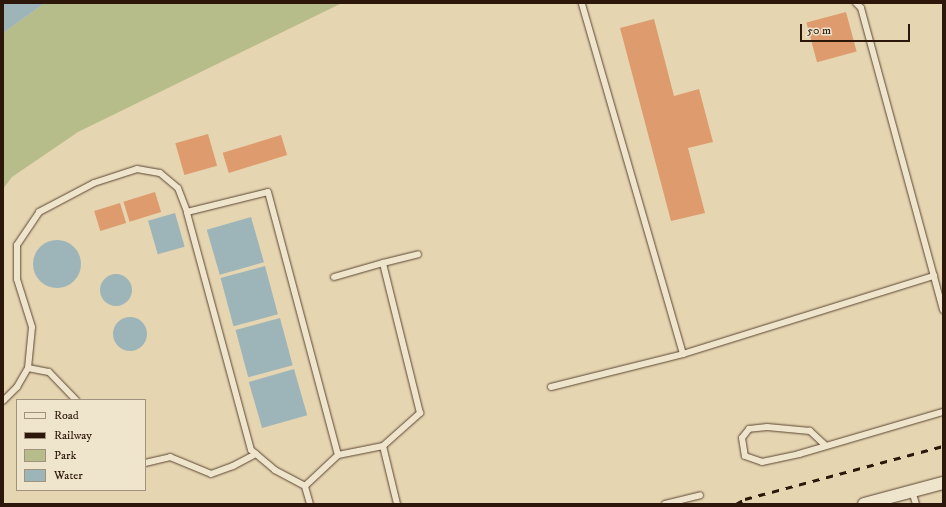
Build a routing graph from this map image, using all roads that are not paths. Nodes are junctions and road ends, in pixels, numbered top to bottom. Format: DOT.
graph roads {
  1 [pos="582,3"];
  2 [pos="856,3"];
  3 [pos="187,212"];
  4 [pos="418,254"];
  5 [pos="383,263"];
  6 [pos="934,276"];
  7 [pos="334,277"];
  8 [pos="943,310"];
  9 [pos="683,354"];
  10 [pos="28,368"];
  11 [pos="550,387"];
  12 [pos="75,399"];
  13 [pos="3,401"];
  14 [pos="943,412"];
  15 [pos="825,445"];
  16 [pos="383,446"];
  17 [pos="256,454"];
  18 [pos="338,455"];
  19 [pos="146,463"];
  20 [pos="943,483"];
  21 [pos="305,486"];
  22 [pos="912,491"];
  23 [pos="700,495"];
  24 [pos="310,504"];
  25 [pos="397,504"];
  26 [pos="665,504"];
  27 [pos="864,504"];
  28 [pos="916,504"];
  1 -- 9 [label="lane"];
  2 -- 6 [label="lane"];
  3 -- 10 [label="lane"];
  3 -- 17 [label="lane"];
  3 -- 18 [label="lane"];
  4 -- 5 [label="lane"];
  5 -- 7 [label="lane"];
  5 -- 16 [label="lane"];
  6 -- 8 [label="lane"];
  6 -- 9 [label="lane"];
  9 -- 11 [label="lane"];
  10 -- 12 [label="lane"];
  10 -- 13 [label="lane"];
  14 -- 15 [label="lane"];
  15 -- 15 [label="lane"];
  16 -- 18 [label="lane"];
  16 -- 25 [label="lane"];
  17 -- 19 [label="lane"];
  17 -- 21 [label="lane"];
  18 -- 21 [label="lane"];
  20 -- 22 [label="street"];
  21 -- 24 [label="lane"];
  22 -- 27 [label="street"];
  22 -- 28 [label="lane"];
  23 -- 26 [label="lane"];
}
